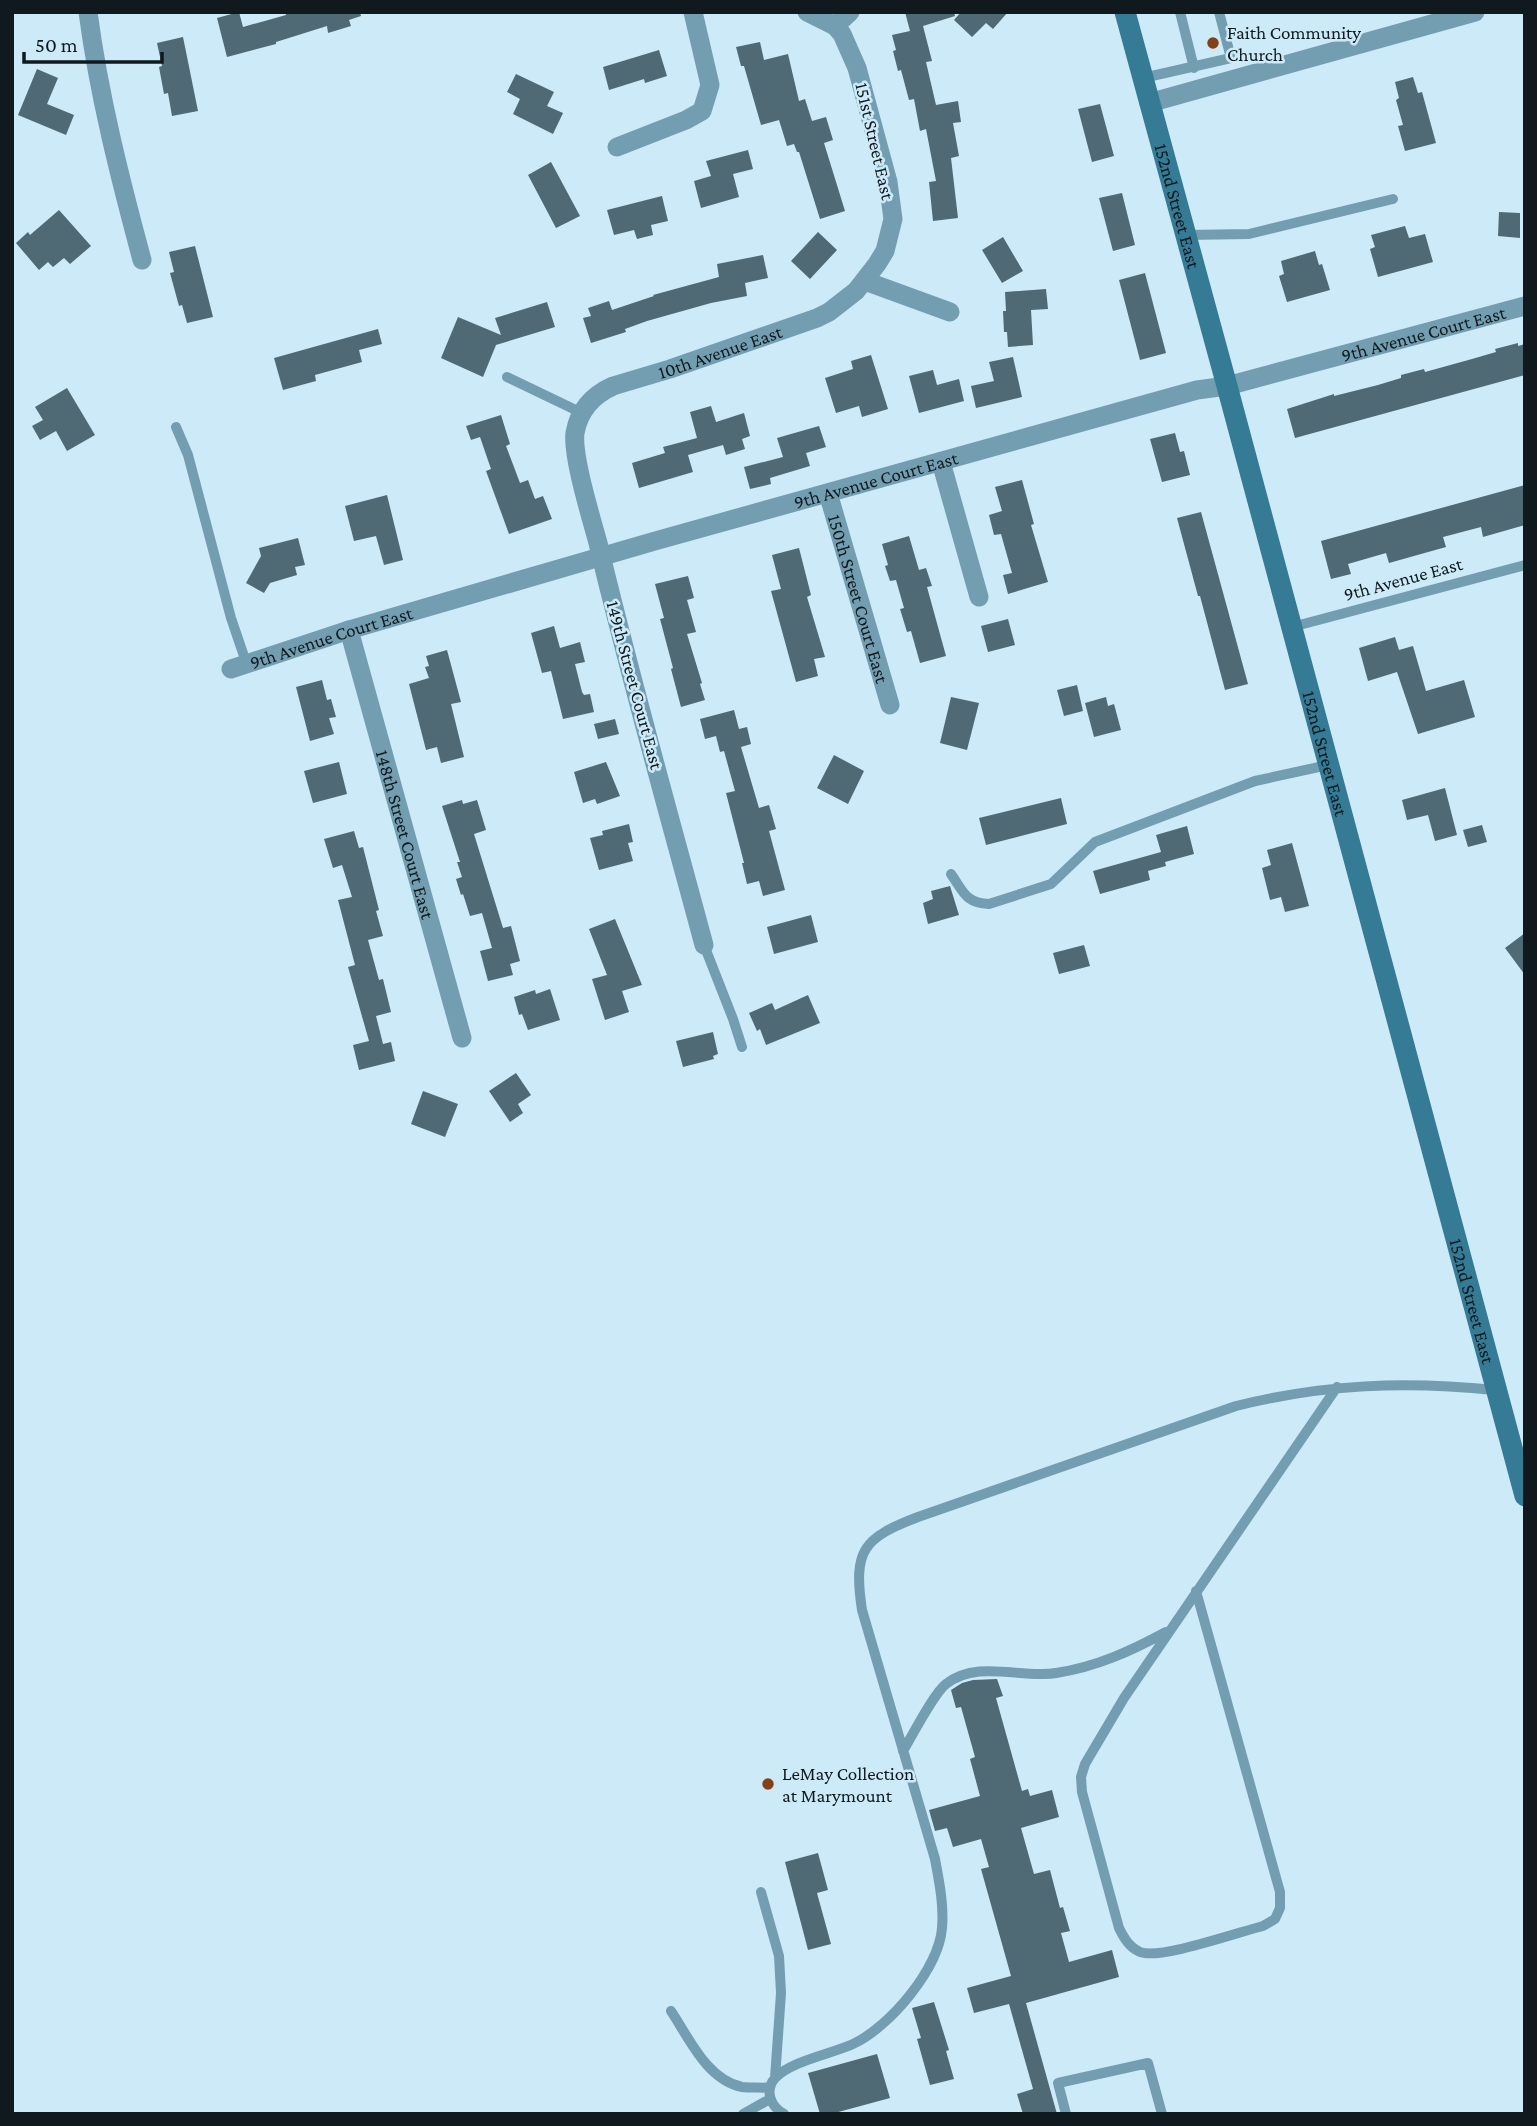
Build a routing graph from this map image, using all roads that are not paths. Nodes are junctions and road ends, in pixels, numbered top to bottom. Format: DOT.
graph roads {
  1 [pos="88,12"];
  2 [pos="694,12"];
  3 [pos="807,12"];
  4 [pos="850,12"];
  5 [pos="1125,12"];
  6 [pos="1180,12"];
  7 [pos="1219,12"];
  8 [pos="1475,12"];
  9 [pos="835,26"];
  10 [pos="1194,68"];
  11 [pos="1143,78"];
  12 [pos="1149,103"];
  13 [pos="617,147"];
  14 [pos="1393,199"];
  15 [pos="1186,236"];
  16 [pos="142,260"];
  17 [pos="865,281"];
  18 [pos="1525,306"];
  19 [pos="950,312"];
  20 [pos="507,377"];
  21 [pos="1227,386"];
  22 [pos="580,418"];
  23 [pos="176,427"];
  24 [pos="941,462"];
  25 [pos="828,493"];
  26 [pos="601,557"];
  27 [pos="1525,565"];
  28 [pos="979,597"];
  29 [pos="1291,627"];
  30 [pos="349,630"];
  31 [pos="239,665"];
  32 [pos="890,705"];
  33 [pos="1328,765"];
  34 [pos="951,874"];
  35 [pos="704,944"];
  36 [pos="462,1038"];
  37 [pos="742,1047"];
  38 [pos="1338,1387"];
  39 [pos="1496,1391"];
  40 [pos="1525,1496"];
  41 [pos="1196,1591"];
  42 [pos="1170,1630"];
  43 [pos="903,1751"];
  44 [pos="761,1892"];
  45 [pos="671,2011"];
  46 [pos="775,2078"];
  47 [pos="769,2088"];
  48 [pos="770,2099"];
  49 [pos="1159,2113"];
  50 [pos="743,2114"];
  51 [pos="784,2114"];
  52 [pos="1066,2114"];
  1 -- 16 [label="street"];
  2 -- 13 [label="street"];
  3 -- 9 [label="street"];
  4 -- 9 [label="street"];
  5 -- 11 [label="main road, 152nd Street East"];
  6 -- 10 [label="lane"];
  7 -- 10 [label="lane"];
  8 -- 12 [label="street"];
  9 -- 17 [label="street, 151st Street East"];
  10 -- 11 [label="lane"];
  11 -- 12 [label="main road, 152nd Street East"];
  12 -- 15 [label="main road, 152nd Street East"];
  14 -- 15 [label="lane"];
  15 -- 21 [label="main road, 152nd Street East"];
  17 -- 19 [label="street"];
  17 -- 22 [label="street, 10th Avenue East"];
  18 -- 21 [label="street, 9th Avenue Court East"];
  20 -- 22 [label="lane"];
  21 -- 24 [label="street, 9th Avenue Court East"];
  21 -- 29 [label="main road, 152nd Street East"];
  22 -- 26 [label="street, 149th Street Court East"];
  23 -- 31 [label="lane"];
  24 -- 25 [label="street, 9th Avenue Court East"];
  24 -- 28 [label="street"];
  25 -- 26 [label="street, 9th Avenue Court East"];
  25 -- 32 [label="street, 150th Street Court East"];
  26 -- 30 [label="street, 9th Avenue Court East"];
  26 -- 35 [label="street, 149th Street Court East"];
  27 -- 29 [label="lane, 9th Avenue East"];
  29 -- 33 [label="main road, 152nd Street East"];
  30 -- 31 [label="street, 9th Avenue Court East"];
  30 -- 36 [label="street, 148th Street Court East"];
  33 -- 34 [label="lane"];
  33 -- 39 [label="main road, 152nd Street East"];
  35 -- 37 [label="lane"];
  38 -- 39 [label="lane"];
  38 -- 41 [label="lane"];
  38 -- 43 [label="lane"];
  39 -- 40 [label="main road, 152nd Street East"];
  41 -- 42 [label="lane"];
  41 -- 42 [label="lane"];
  42 -- 43 [label="lane"];
  43 -- 46 [label="lane"];
  44 -- 46 [label="lane"];
  45 -- 47 [label="lane"];
  46 -- 47 [label="lane"];
  47 -- 48 [label="lane"];
  48 -- 50 [label="lane"];
  48 -- 51 [label="lane"];
  49 -- 52 [label="lane"];
}
